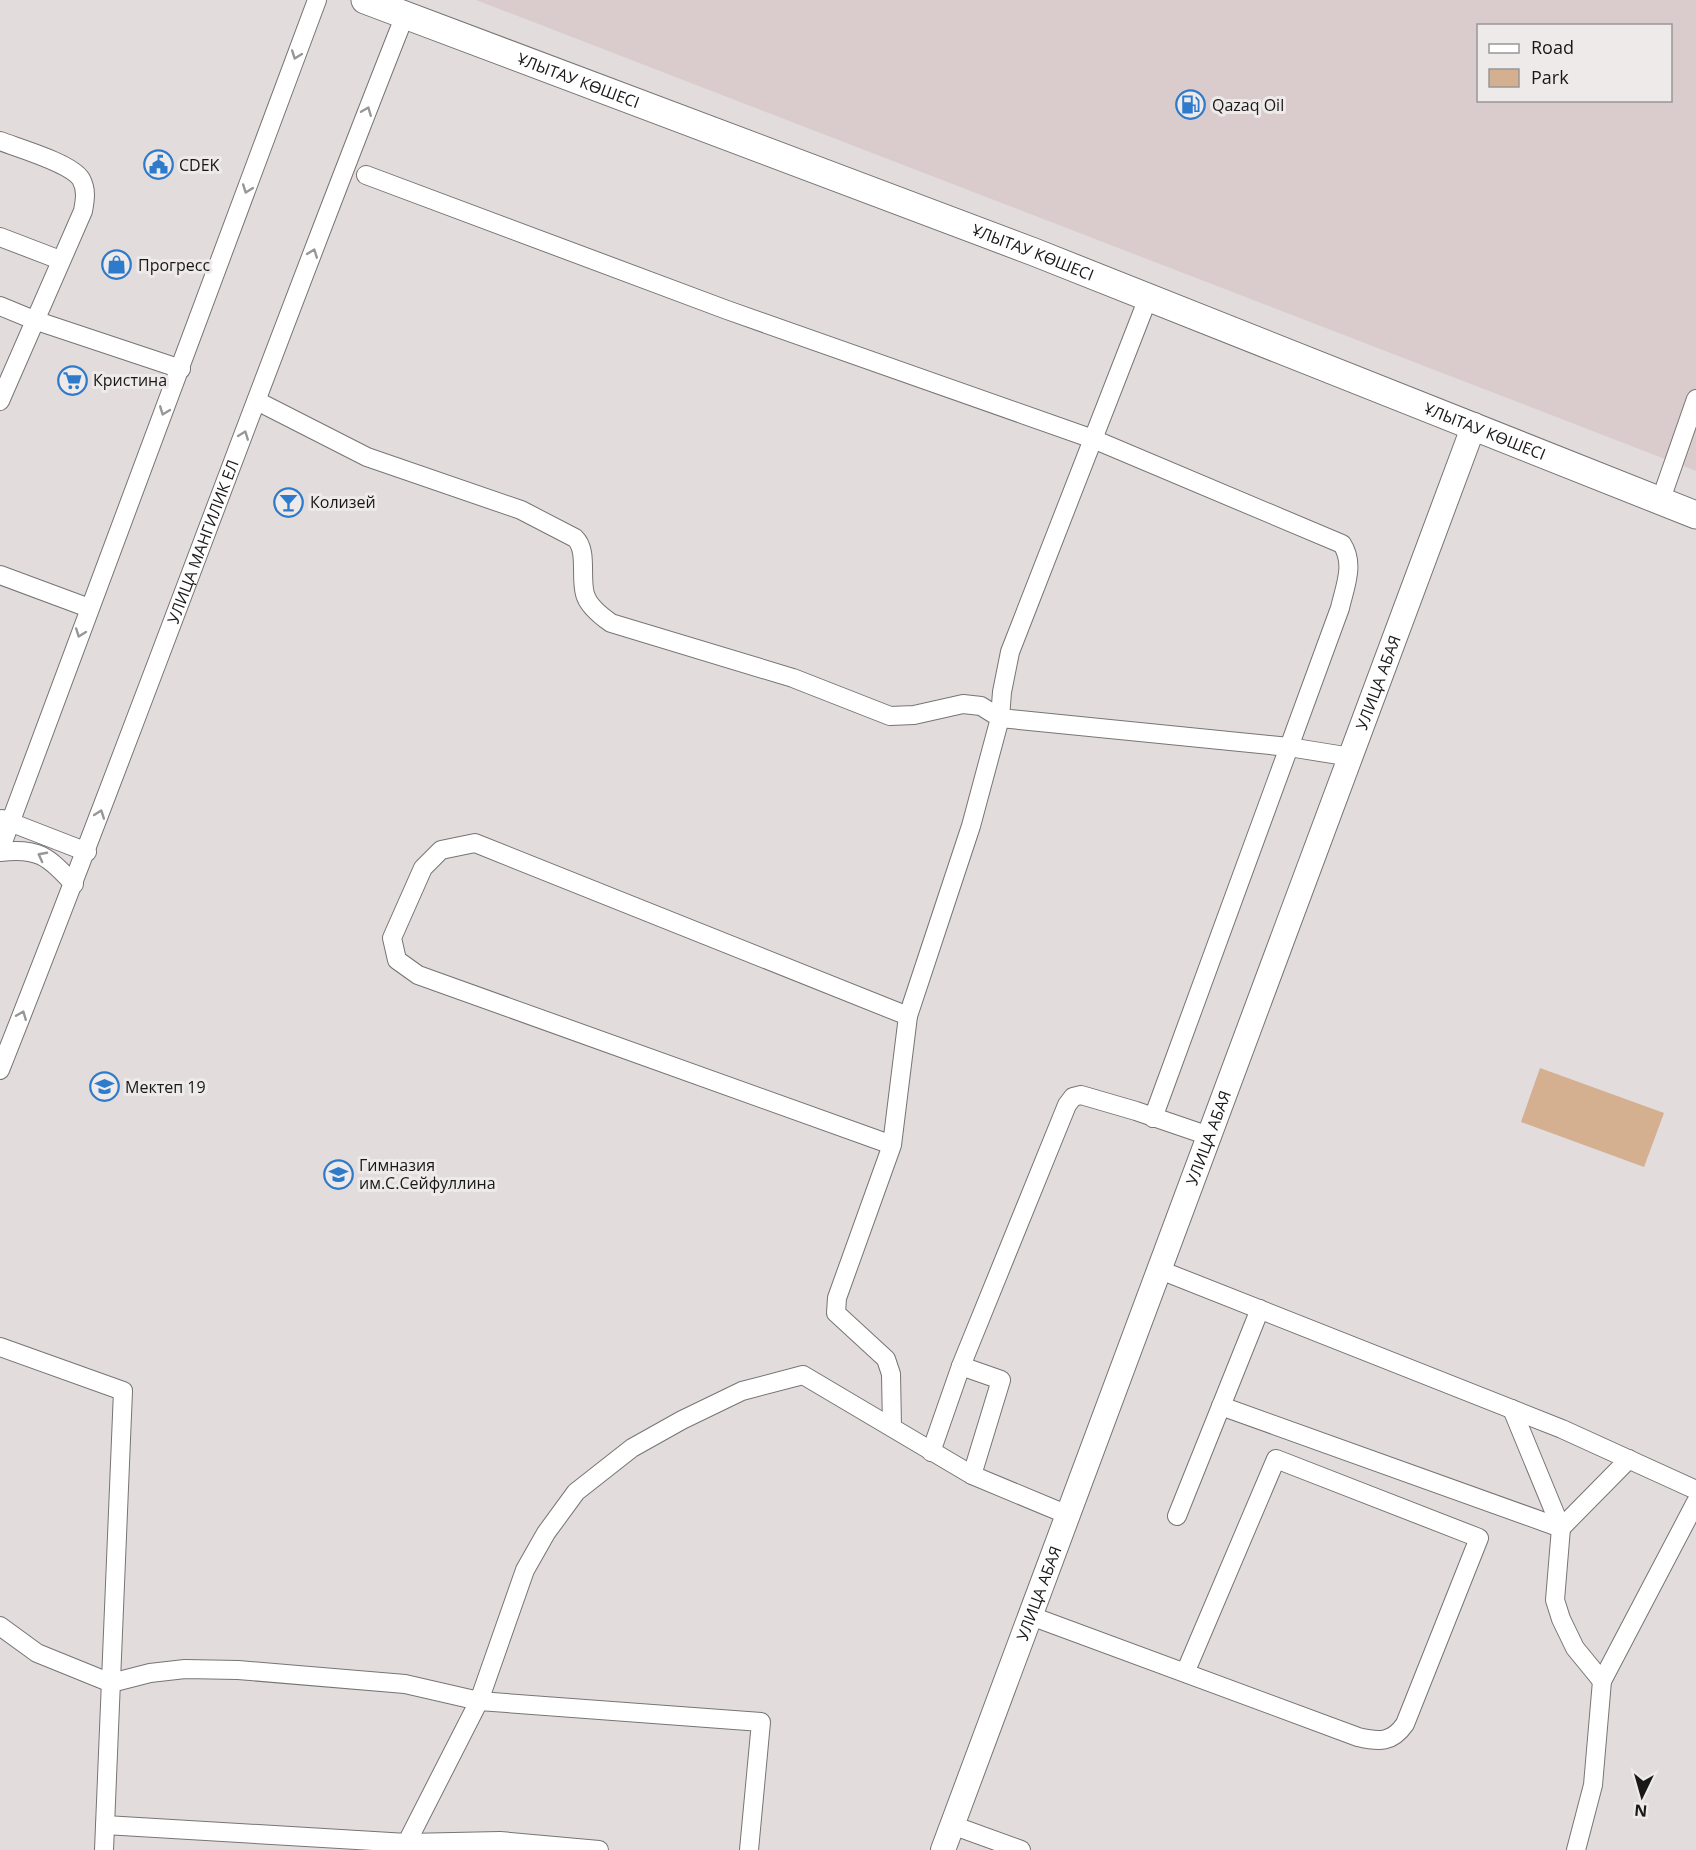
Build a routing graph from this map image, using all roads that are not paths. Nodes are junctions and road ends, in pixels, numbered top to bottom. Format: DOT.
graph roads {
  1 [pos="317,0"];
  2 [pos="365,0"];
  3 [pos="405,15"];
  4 [pos="0,141"];
  5 [pos="366,175"];
  6 [pos="1,241"];
  7 [pos="60,260"];
  8 [pos="1148,298"];
  9 [pos="0,306"];
  10 [pos="34,320"];
  11 [pos="180,369"];
  12 [pos="1696,399"];
  13 [pos="0,401"];
  14 [pos="257,401"];
  15 [pos="1474,425"];
  16 [pos="1092,439"];
  17 [pos="1660,502"];
  18 [pos="1696,515"];
  19 [pos="0,575"];
  20 [pos="89,608"];
  21 [pos="1000,718"];
  22 [pos="1289,747"];
  23 [pos="1351,758"];
  24 [pos="5,820"];
  25 [pos="0,851"];
  26 [pos="87,852"];
  27 [pos="74,884"];
  28 [pos="908,1016"];
  29 [pos="0,1070"];
  30 [pos="1154,1118"];
  31 [pos="1209,1136"];
  32 [pos="892,1145"];
  33 [pos="1160,1270"];
  34 [pos="1260,1309"];
  35 [pos="0,1347"];
  36 [pos="961,1366"];
  37 [pos="1221,1406"];
  38 [pos="1512,1409"];
  39 [pos="892,1427"];
  40 [pos="931,1452"];
  41 [pos="1629,1459"];
  42 [pos="972,1475"];
  43 [pos="1696,1490"];
  44 [pos="1696,1502"];
  45 [pos="1068,1515"];
  46 [pos="1177,1516"];
  47 [pos="1561,1528"];
  48 [pos="1030,1616"];
  49 [pos="0,1626"];
  50 [pos="1185,1673"];
  51 [pos="1602,1681"];
  52 [pos="111,1683"];
  53 [pos="479,1701"];
  54 [pos="105,1825"];
  55 [pos="952,1825"];
  56 [pos="405,1846"];
  57 [pos="105,1850"];
  58 [pos="599,1850"];
  59 [pos="749,1850"];
  60 [pos="943,1850"];
  61 [pos="1021,1850"];
  62 [pos="1575,1850"];
  1 -- 11 [label="street, one-way"];
  2 -- 3 [label="main road, ҰЛЫТАУ КӨШЕСІ"];
  3 -- 8 [label="main road, ҰЛЫТАУ КӨШЕСІ"];
  14 -- 3 [label="street, УЛИЦА МАНГИЛИК ЕЛ, one-way"];
  4 -- 7 [label="street"];
  5 -- 16 [label="street"];
  6 -- 7 [label="street"];
  7 -- 10 [label="street"];
  8 -- 15 [label="main road, ҰЛЫТАУ КӨШЕСІ"];
  8 -- 16 [label="street"];
  9 -- 10 [label="street"];
  10 -- 11 [label="street"];
  10 -- 13 [label="street"];
  11 -- 20 [label="street, one-way"];
  12 -- 17 [label="street"];
  14 -- 21 [label="street"];
  26 -- 14 [label="street, УЛИЦА МАНГИЛИК ЕЛ, one-way"];
  15 -- 17 [label="main road, ҰЛЫТАУ КӨШЕСІ"];
  15 -- 23 [label="street, УЛИЦА АБАЯ"];
  16 -- 21 [label="street"];
  16 -- 22 [label="street"];
  17 -- 18 [label="main road, ҰЛЫТАУ КӨШЕСІ"];
  19 -- 20 [label="street"];
  20 -- 24 [label="street, one-way"];
  21 -- 22 [label="street"];
  21 -- 28 [label="street"];
  22 -- 23 [label="street"];
  22 -- 30 [label="street"];
  23 -- 31 [label="street, УЛИЦА АБАЯ"];
  24 -- 25 [label="street"];
  24 -- 26 [label="street"];
  27 -- 25 [label="street, one-way"];
  26 -- 27 [label="street, УЛИЦА МАНГИЛИК ЕЛ"];
  29 -- 27 [label="street, УЛИЦА МАНГИЛИК ЕЛ, one-way"];
  28 -- 32 [label="street"];
  28 -- 32 [label="street"];
  30 -- 31 [label="street"];
  30 -- 36 [label="street"];
  31 -- 33 [label="street, УЛИЦА АБАЯ"];
  32 -- 39 [label="street"];
  33 -- 34 [label="street"];
  33 -- 45 [label="street, УЛИЦА АБАЯ"];
  34 -- 37 [label="street"];
  34 -- 38 [label="street"];
  35 -- 52 [label="street"];
  36 -- 40 [label="street"];
  36 -- 42 [label="street"];
  37 -- 46 [label="street"];
  37 -- 47 [label="street"];
  38 -- 41 [label="street"];
  38 -- 47 [label="street"];
  39 -- 40 [label="street"];
  39 -- 53 [label="street"];
  40 -- 42 [label="street"];
  41 -- 43 [label="street"];
  41 -- 47 [label="street"];
  42 -- 45 [label="street"];
  44 -- 51 [label="street"];
  45 -- 48 [label="street, УЛИЦА АБАЯ"];
  47 -- 51 [label="street"];
  48 -- 50 [label="street"];
  48 -- 55 [label="street, УЛИЦА АБАЯ"];
  49 -- 52 [label="street"];
  50 -- 50 [label="street"];
  51 -- 62 [label="street"];
  52 -- 53 [label="street"];
  52 -- 54 [label="street"];
  53 -- 56 [label="street"];
  53 -- 59 [label="street"];
  54 -- 56 [label="street"];
  54 -- 57 [label="street"];
  55 -- 60 [label="street, УЛИЦА АБАЯ"];
  55 -- 61 [label="street"];
  56 -- 58 [label="street"];
}
